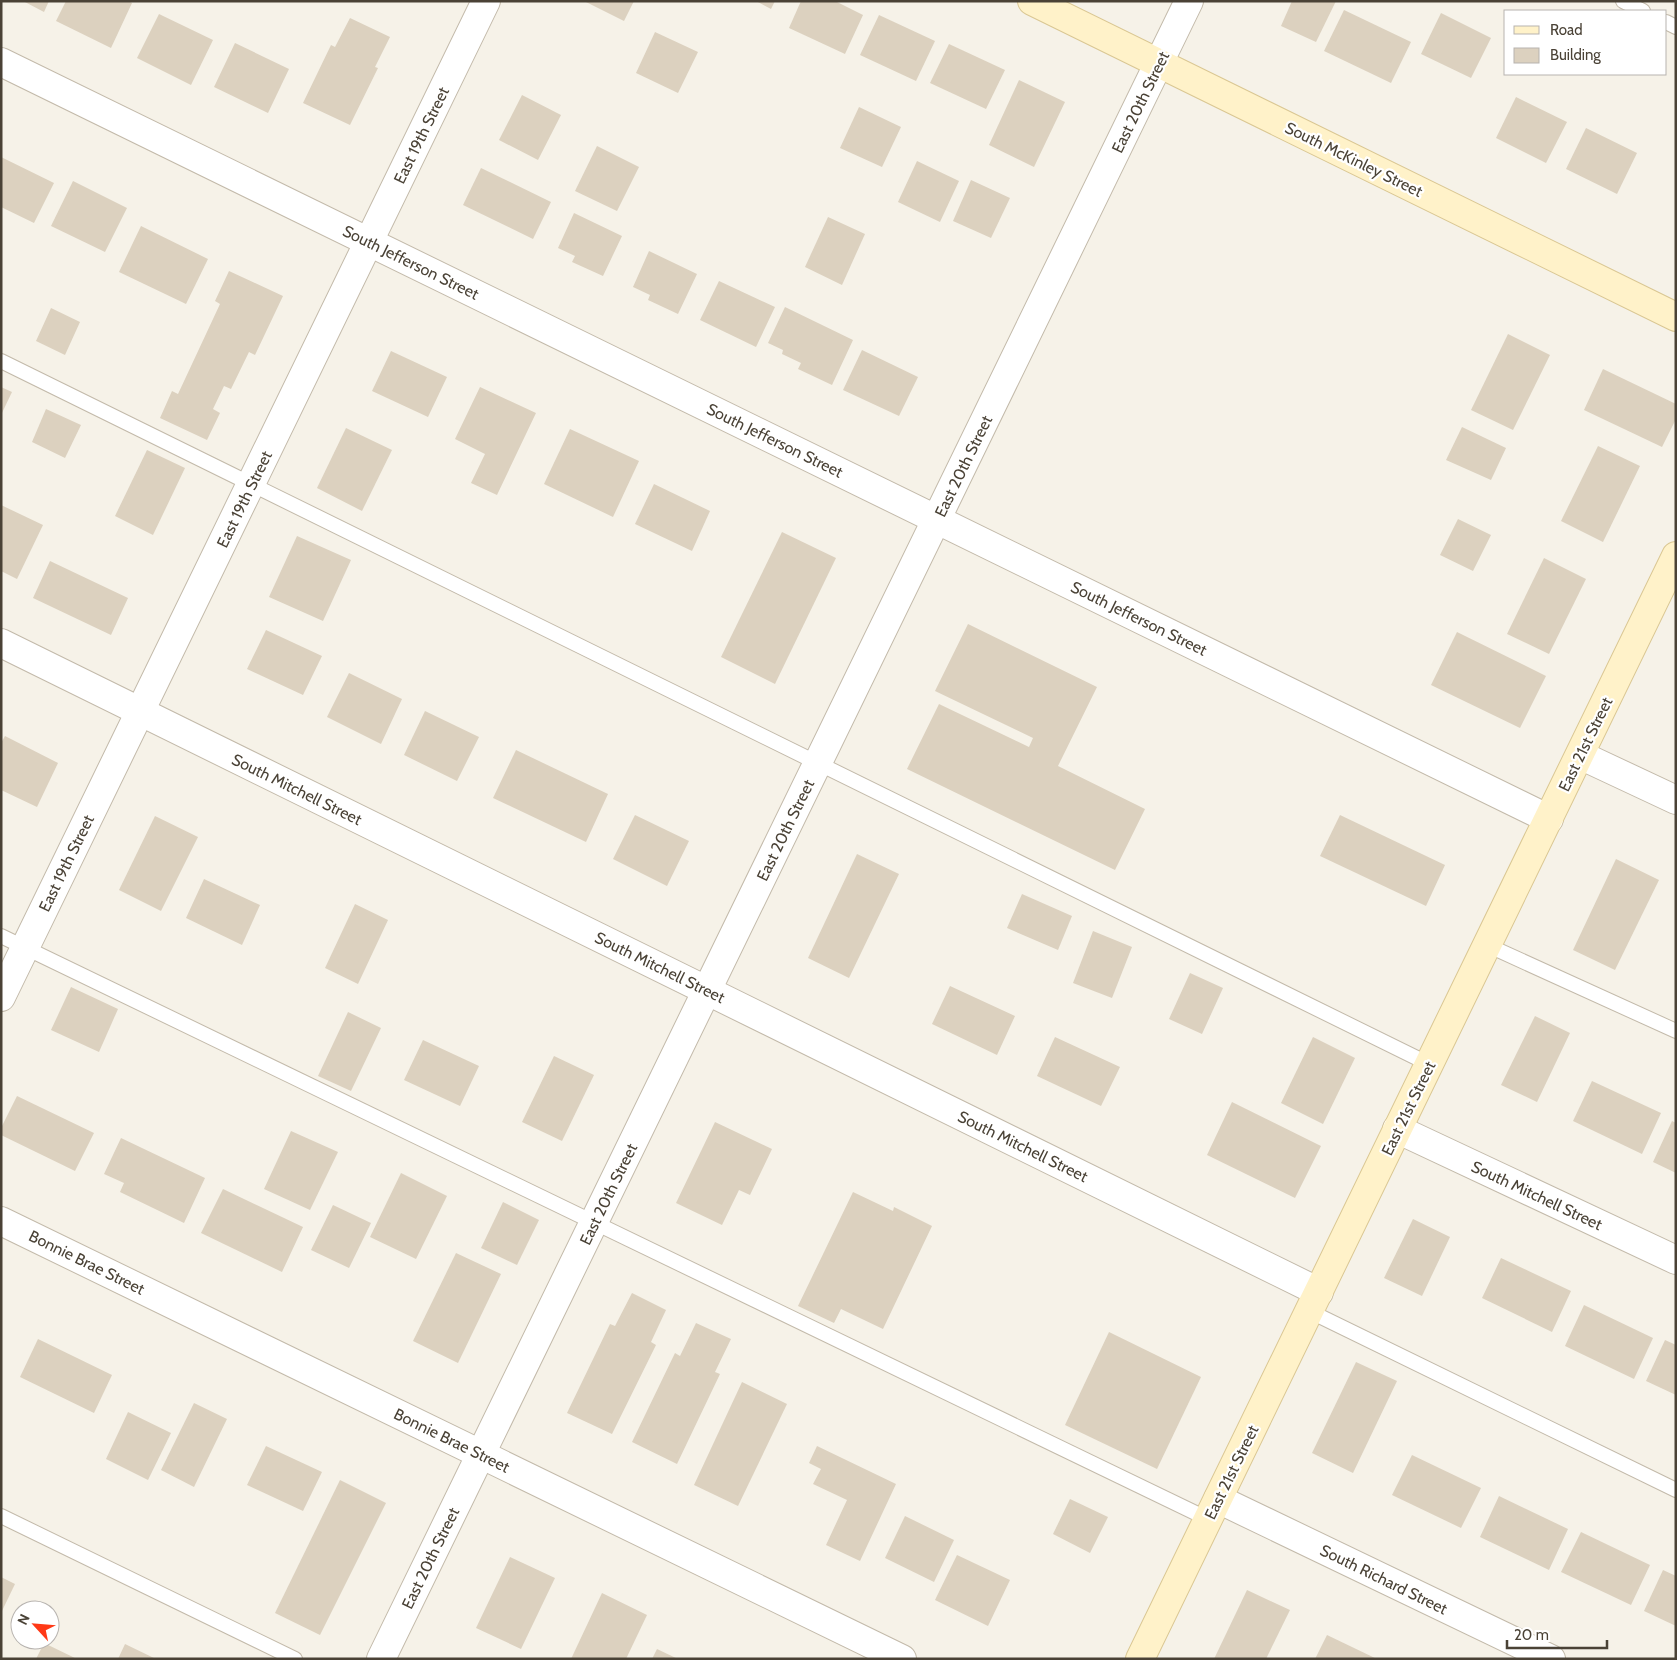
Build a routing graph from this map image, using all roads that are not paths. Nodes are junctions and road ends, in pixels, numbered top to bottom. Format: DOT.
graph roads {
  1 [pos="486,1"];
  2 [pos="1032,1"];
  3 [pos="1189,1"];
  4 [pos="1623,1"];
  5 [pos="1641,10"];
  6 [pos="1,62"];
  7 [pos="1159,63"];
  8 [pos="369,242"];
  9 [pos="1676,317"];
  10 [pos="1,361"];
  11 [pos="251,484"];
  12 [pos="937,519"];
  13 [pos="1673,568"];
  14 [pos="1,643"];
  15 [pos="140,712"];
  16 [pos="1580,755"];
  17 [pos="818,763"];
  18 [pos="1676,800"];
  19 [pos="1549,819"];
  20 [pos="13,942"];
  21 [pos="1487,945"];
  22 [pos="707,990"];
  23 [pos="1,997"];
  24 [pos="1676,1031"];
  25 [pos="1429,1064"];
  26 [pos="1398,1129"];
  27 [pos="1,1221"];
  28 [pos="594,1222"];
  29 [pos="1676,1260"];
  30 [pos="1314,1301"];
  31 [pos="481,1454"];
  32 [pos="1676,1490"];
  33 [pos="1213,1509"];
  34 [pos="1,1516"];
  35 [pos="295,1659"];
  36 [pos="381,1659"];
  37 [pos="902,1659"];
  38 [pos="1140,1659"];
  39 [pos="1551,1659"];
  1 -- 8 [label="street, East 19th Street"];
  2 -- 7 [label="street, South McKinley Street"];
  3 -- 7 [label="street, East 20th Street"];
  4 -- 5 [label="lane"];
  6 -- 8 [label="street, South Jefferson Street"];
  7 -- 9 [label="street, South McKinley Street"];
  7 -- 12 [label="street, East 20th Street"];
  8 -- 11 [label="street, East 19th Street"];
  8 -- 12 [label="street, South Jefferson Street"];
  10 -- 11 [label="lane"];
  11 -- 15 [label="street, East 19th Street"];
  11 -- 17 [label="lane"];
  12 -- 17 [label="street, East 20th Street"];
  12 -- 19 [label="street, South Jefferson Street"];
  13 -- 16 [label="street, East 21st Street"];
  14 -- 15 [label="street, South Mitchell Street"];
  15 -- 20 [label="street, East 19th Street"];
  15 -- 22 [label="street, South Mitchell Street"];
  16 -- 18 [label="street"];
  16 -- 19 [label="street, East 21st Street"];
  17 -- 22 [label="street, East 20th Street"];
  17 -- 25 [label="lane"];
  19 -- 21 [label="street, East 21st Street"];
  20 -- 23 [label="street, East 19th Street"];
  20 -- 28 [label="lane"];
  21 -- 24 [label="lane"];
  21 -- 25 [label="street, East 21st Street"];
  22 -- 28 [label="street, East 20th Street"];
  22 -- 30 [label="street, South Mitchell Street"];
  25 -- 26 [label="street, East 21st Street"];
  26 -- 29 [label="street, South Mitchell Street"];
  26 -- 30 [label="street, East 21st Street"];
  27 -- 31 [label="street, Bonnie Brae Street"];
  28 -- 31 [label="street, East 20th Street"];
  28 -- 33 [label="lane"];
  30 -- 32 [label="lane"];
  30 -- 33 [label="street, East 21st Street"];
  31 -- 36 [label="street, East 20th Street"];
  31 -- 37 [label="street, Bonnie Brae Street"];
  33 -- 38 [label="street, East 21st Street"];
  33 -- 39 [label="street, South Richard Street"];
  34 -- 35 [label="lane"];
}
